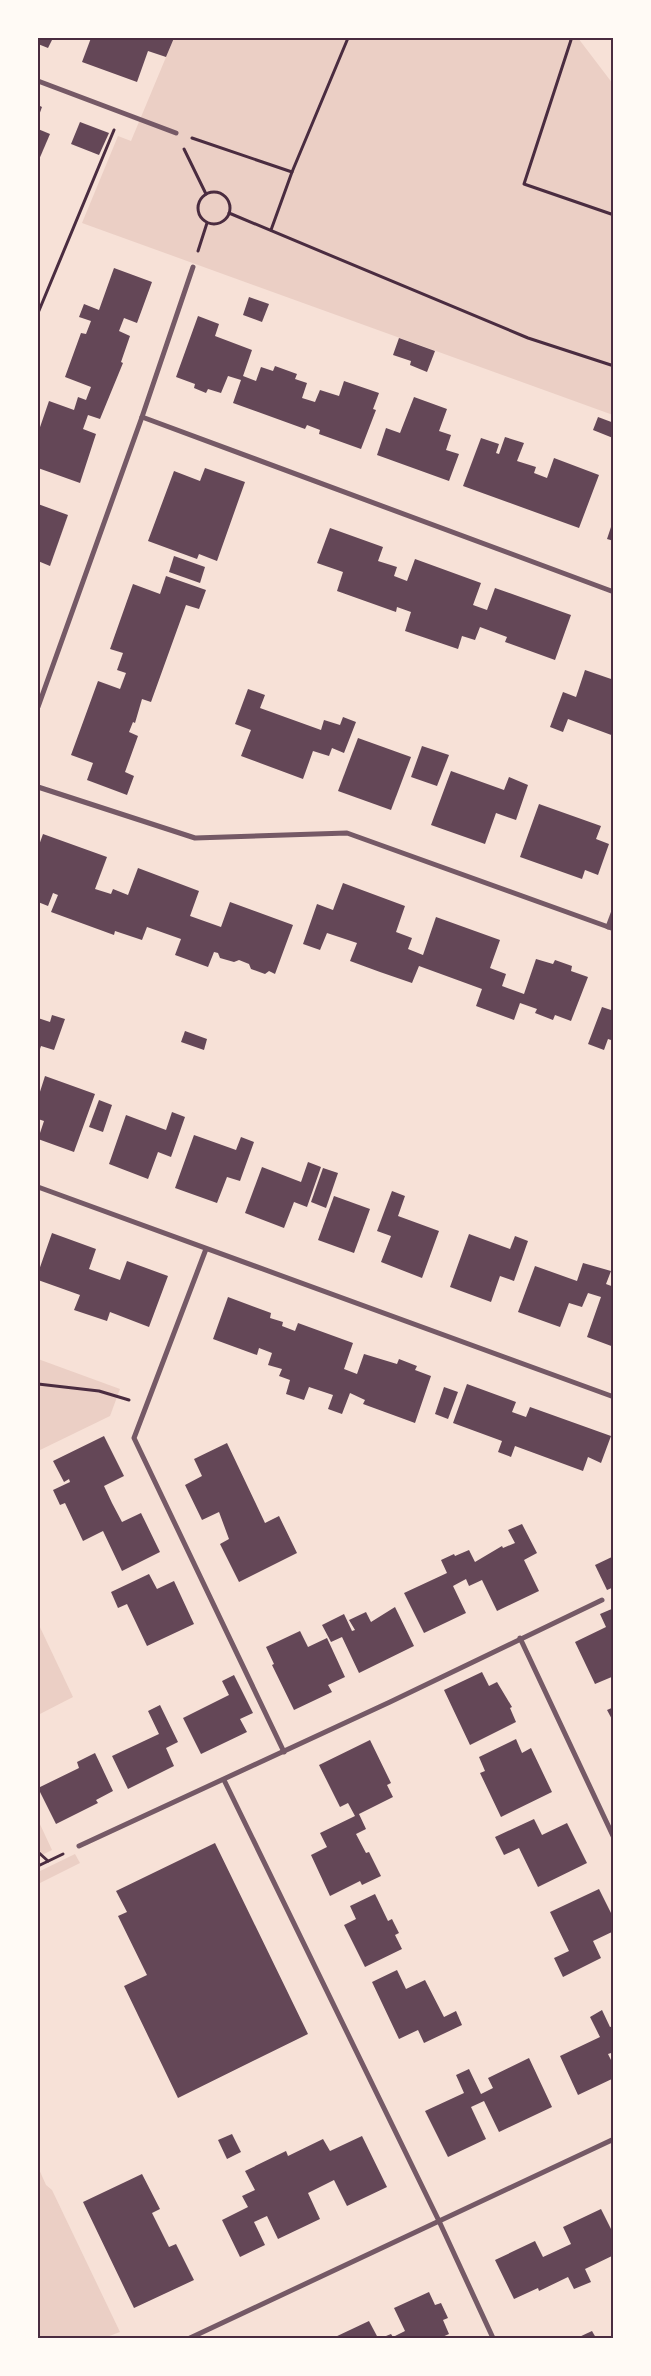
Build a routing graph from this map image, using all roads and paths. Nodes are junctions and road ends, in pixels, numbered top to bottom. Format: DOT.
graph roads {
  1 [pos="348,38"];
  2 [pos="569,38"];
  3 [pos="38,81"];
  4 [pos="121,114"];
  5 [pos="176,133"];
  6 [pos="292,172"];
  7 [pos="206,194"];
  8 [pos="229,214"];
  9 [pos="614,215"];
  10 [pos="207,223"];
  11 [pos="271,230"];
  12 [pos="193,267"];
  13 [pos="38,313"];
  14 [pos="614,366"];
  15 [pos="142,417"];
  16 [pos="614,592"];
  17 [pos="38,707"];
  18 [pos="38,787"];
  19 [pos="614,911"];
  20 [pos="611,928"];
  21 [pos="38,1187"];
  22 [pos="206,1249"];
  23 [pos="38,1384"];
  24 [pos="614,1397"];
  25 [pos="146,1406"];
  26 [pos="602,1600"];
  27 [pos="520,1638"];
  28 [pos="284,1752"];
  29 [pos="224,1780"];
  30 [pos="614,1838"];
  31 [pos="79,1846"];
  32 [pos="38,1852"];
  33 [pos="48,1861"];
  34 [pos="38,1866"];
  35 [pos="614,2139"];
  36 [pos="439,2221"];
  37 [pos="190,2338"];
  38 [pos="493,2338"];
  1 -- 6 [label="path"];
  2 -- 9 [label="path"];
  3 -- 4 [label="street"];
  4 -- 5 [label="street"];
  4 -- 13 [label="path"];
  5 -- 6 [label="path"];
  5 -- 7 [label="path"];
  6 -- 11 [label="path"];
  7 -- 8 [label="path"];
  7 -- 10 [label="path"];
  8 -- 10 [label="path"];
  8 -- 11 [label="path"];
  10 -- 12 [label="path"];
  11 -- 14 [label="path"];
  12 -- 15 [label="street"];
  15 -- 16 [label="street"];
  15 -- 17 [label="street"];
  18 -- 20 [label="street"];
  19 -- 20 [label="street"];
  21 -- 22 [label="street"];
  22 -- 24 [label="street"];
  22 -- 25 [label="street"];
  23 -- 25 [label="path"];
  25 -- 28 [label="street"];
  26 -- 27 [label="street"];
  27 -- 28 [label="street"];
  27 -- 30 [label="street"];
  28 -- 29 [label="street"];
  29 -- 31 [label="street"];
  29 -- 36 [label="street"];
  31 -- 33 [label="path"];
  32 -- 33 [label="path"];
  33 -- 34 [label="path"];
  35 -- 36 [label="street"];
  36 -- 37 [label="street"];
  36 -- 38 [label="street"];
}
